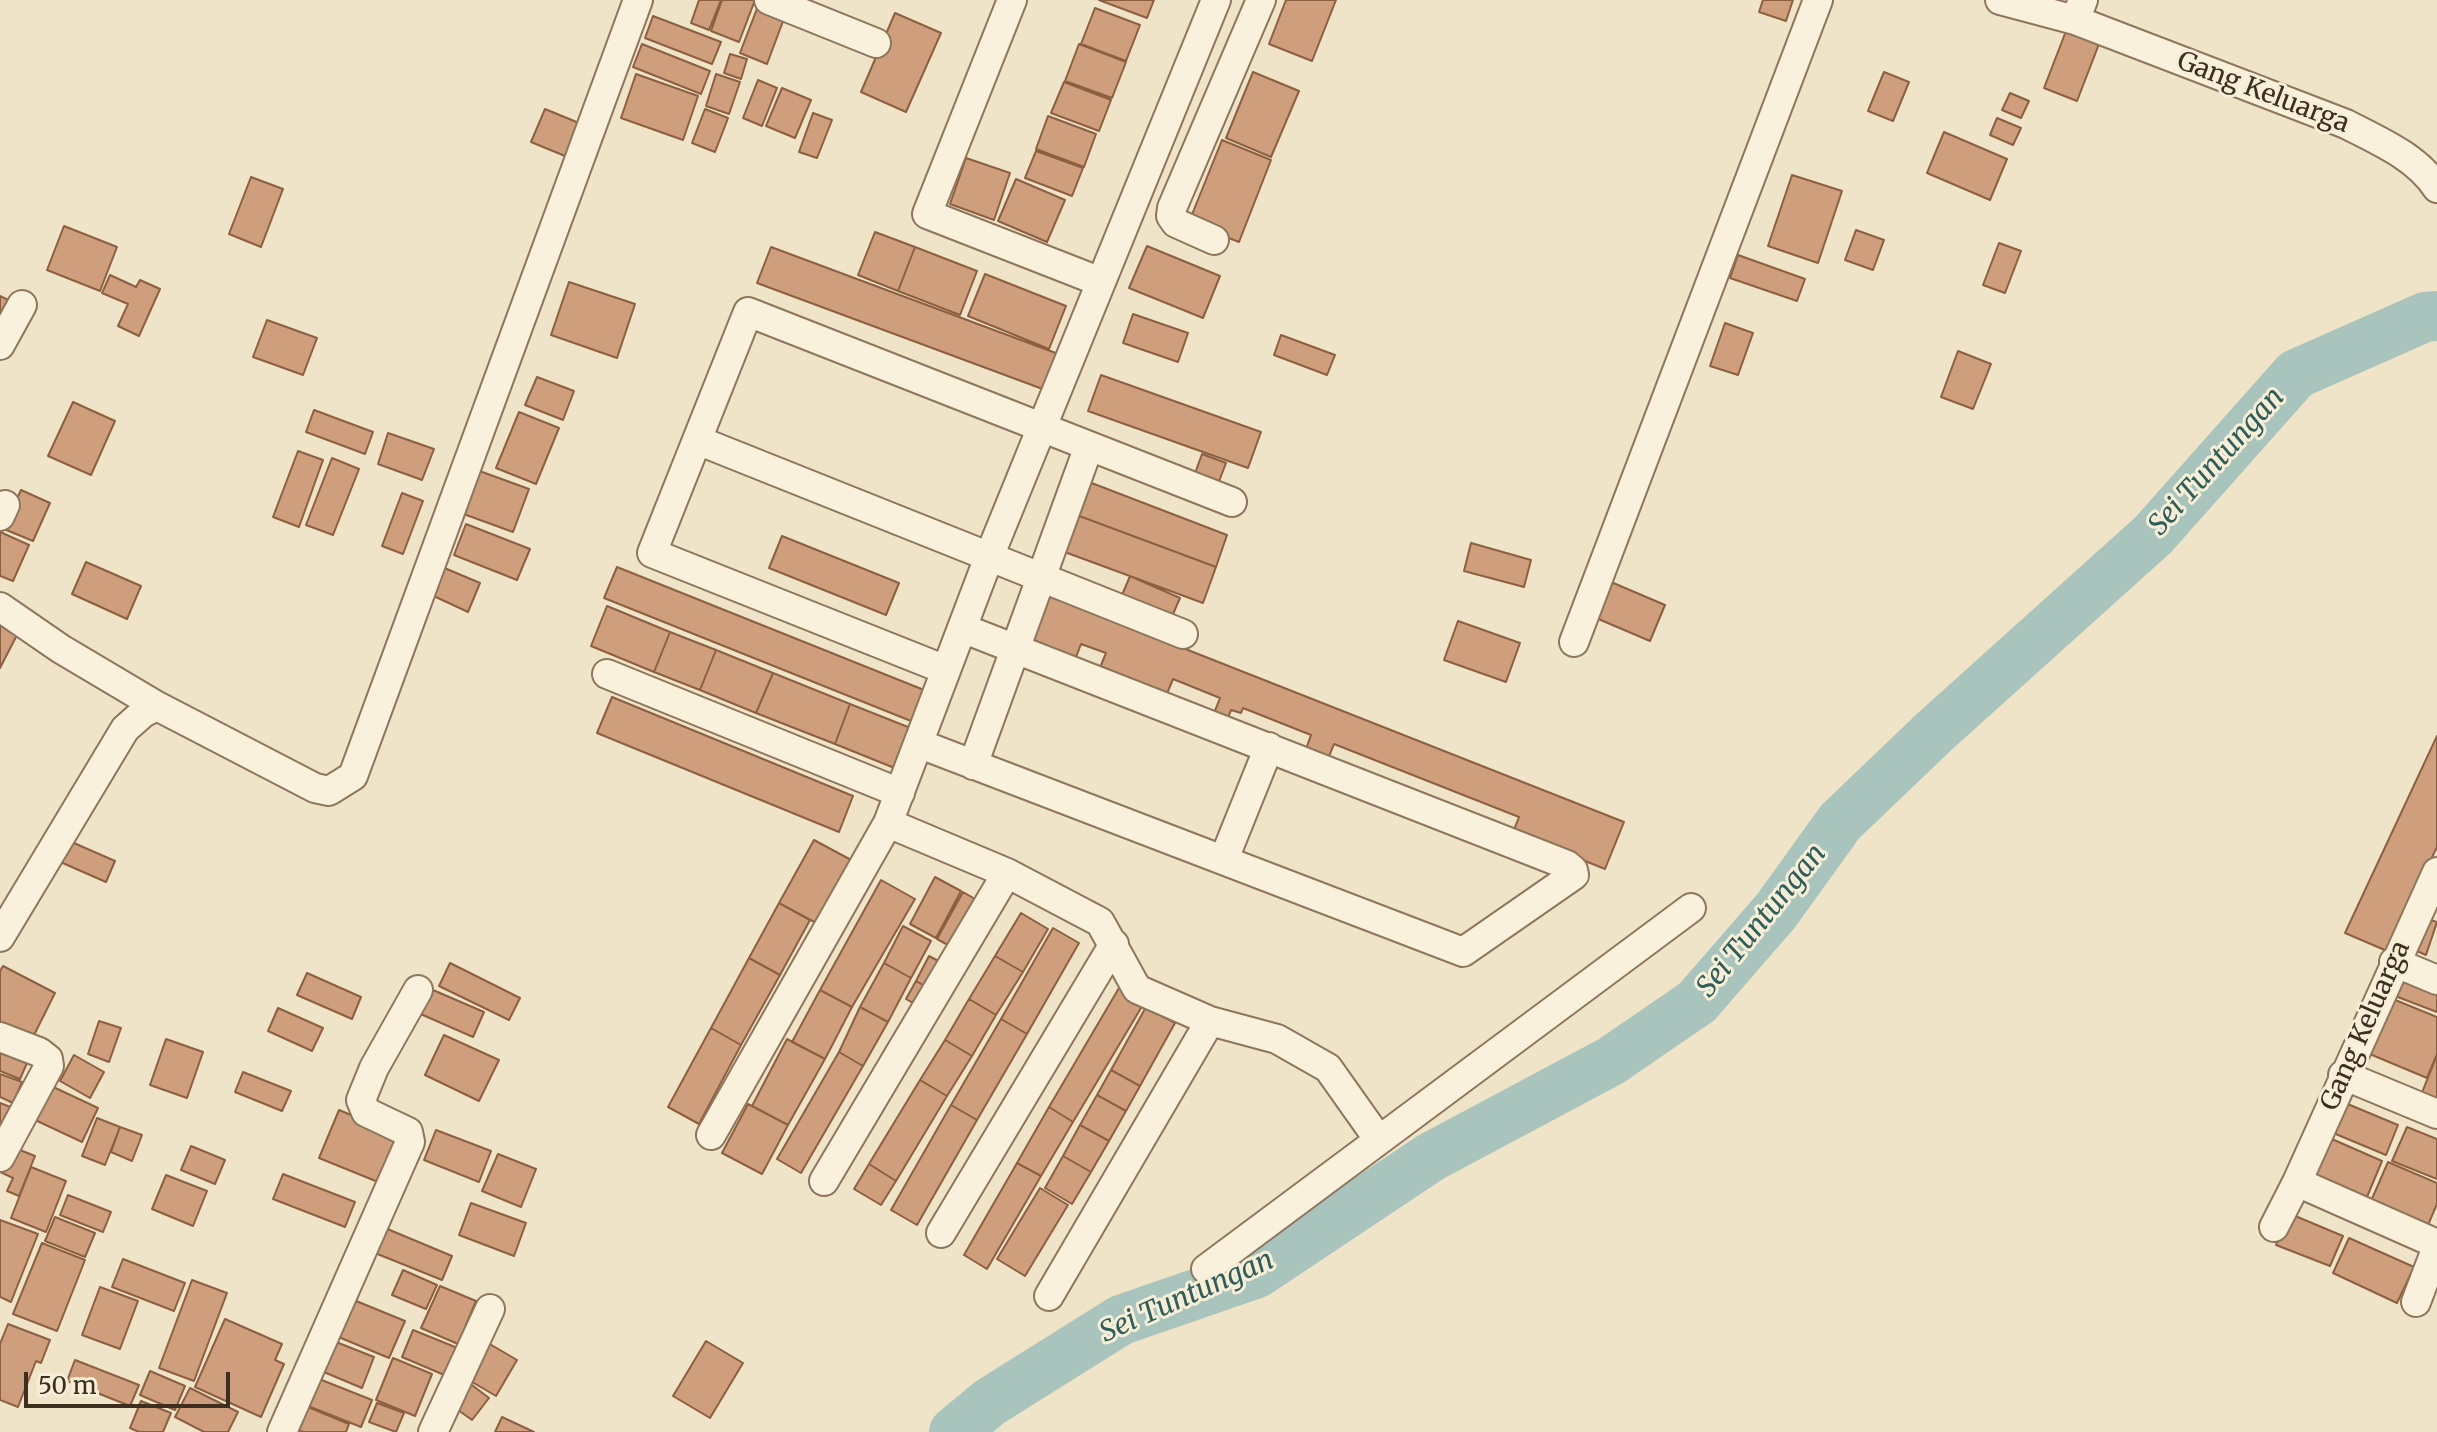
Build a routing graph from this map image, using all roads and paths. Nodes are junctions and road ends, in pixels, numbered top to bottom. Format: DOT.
graph roads {
  1 [pos="638,0"];
  2 [pos="769,0"];
  3 [pos="1012,0"];
  4 [pos="1216,0"];
  5 [pos="1261,0"];
  6 [pos="1818,0"];
  7 [pos="2000,0"];
  8 [pos="2079,10"];
  9 [pos="876,43"];
  10 [pos="2437,188"];
  11 [pos="1214,240"];
  12 [pos="1101,282"];
  13 [pos="22,305"];
  14 [pos="0,345"];
  15 [pos="1042,427"];
  16 [pos="697,440"];
  17 [pos="1089,446"];
  18 [pos="1232,502"];
  19 [pos="989,557"];
  20 [pos="1041,578"];
  21 [pos="0,607"];
  22 [pos="962,628"];
  23 [pos="1183,634"];
  24 [pos="1574,642"];
  25 [pos="1015,649"];
  26 [pos="946,670"];
  27 [pos="607,674"];
  28 [pos="157,706"];
  29 [pos="920,744"];
  30 [pos="1269,747"];
  31 [pos="973,765"];
  32 [pos="900,793"];
  33 [pos="888,823"];
  34 [pos="1224,859"];
  35 [pos="2437,872"];
  36 [pos="1007,873"];
  37 [pos="1691,908"];
  38 [pos="0,937"];
  39 [pos="1114,944"];
  40 [pos="2394,962"];
  41 [pos="2437,980"];
  42 [pos="418,990"];
  43 [pos="1210,1021"];
  44 [pos="0,1037"];
  45 [pos="2343,1075"];
  46 [pos="2437,1114"];
  47 [pos="711,1135"];
  48 [pos="1379,1140"];
  49 [pos="0,1157"];
  50 [pos="824,1181"];
  51 [pos="2297,1182"];
  52 [pos="2274,1227"];
  53 [pos="941,1233"];
  54 [pos="2437,1245"];
  55 [pos="1206,1269"];
  56 [pos="1049,1296"];
  57 [pos="2416,1302"];
  58 [pos="490,1309"];
  59 [pos="282,1432"];
  60 [pos="433,1432"];
  1 -- 28 [label="street"];
  2 -- 9 [label="street"];
  3 -- 12 [label="street"];
  4 -- 12 [label="street"];
  5 -- 11 [label="street"];
  6 -- 24 [label="street"];
  7 -- 8 [label="street, Gang Keluarga"];
  8 -- 10 [label="street, Gang Keluarga"];
  12 -- 15 [label="street"];
  13 -- 14 [label="street"];
  15 -- 16 [label="street"];
  15 -- 17 [label="street"];
  15 -- 19 [label="street"];
  16 -- 19 [label="street"];
  16 -- 26 [label="street"];
  17 -- 18 [label="street"];
  17 -- 20 [label="street"];
  19 -- 20 [label="street"];
  19 -- 22 [label="street"];
  20 -- 23 [label="street"];
  20 -- 25 [label="street"];
  21 -- 28 [label="street"];
  22 -- 25 [label="street"];
  22 -- 26 [label="street"];
  25 -- 30 [label="street"];
  25 -- 31 [label="street"];
  26 -- 29 [label="street"];
  27 -- 32 [label="street"];
  28 -- 38 [label="street"];
  29 -- 31 [label="street"];
  29 -- 32 [label="street"];
  30 -- 34 [label="street"];
  30 -- 34 [label="street"];
  31 -- 34 [label="street"];
  32 -- 33 [label="street"];
  33 -- 36 [label="street"];
  33 -- 47 [label="street"];
  35 -- 40 [label="street, Gang Keluarga"];
  36 -- 39 [label="street"];
  36 -- 50 [label="street"];
  37 -- 48 [label="street"];
  39 -- 43 [label="street"];
  39 -- 53 [label="street"];
  40 -- 41 [label="street"];
  40 -- 45 [label="street, Gang Keluarga"];
  42 -- 59 [label="street"];
  43 -- 48 [label="street"];
  43 -- 56 [label="street"];
  44 -- 49 [label="street"];
  45 -- 46 [label="street"];
  45 -- 51 [label="street, Gang Keluarga"];
  48 -- 55 [label="street"];
  51 -- 52 [label="street, Gang Keluarga"];
  51 -- 54 [label="street"];
  54 -- 57 [label="street"];
  58 -- 60 [label="street"];
}
